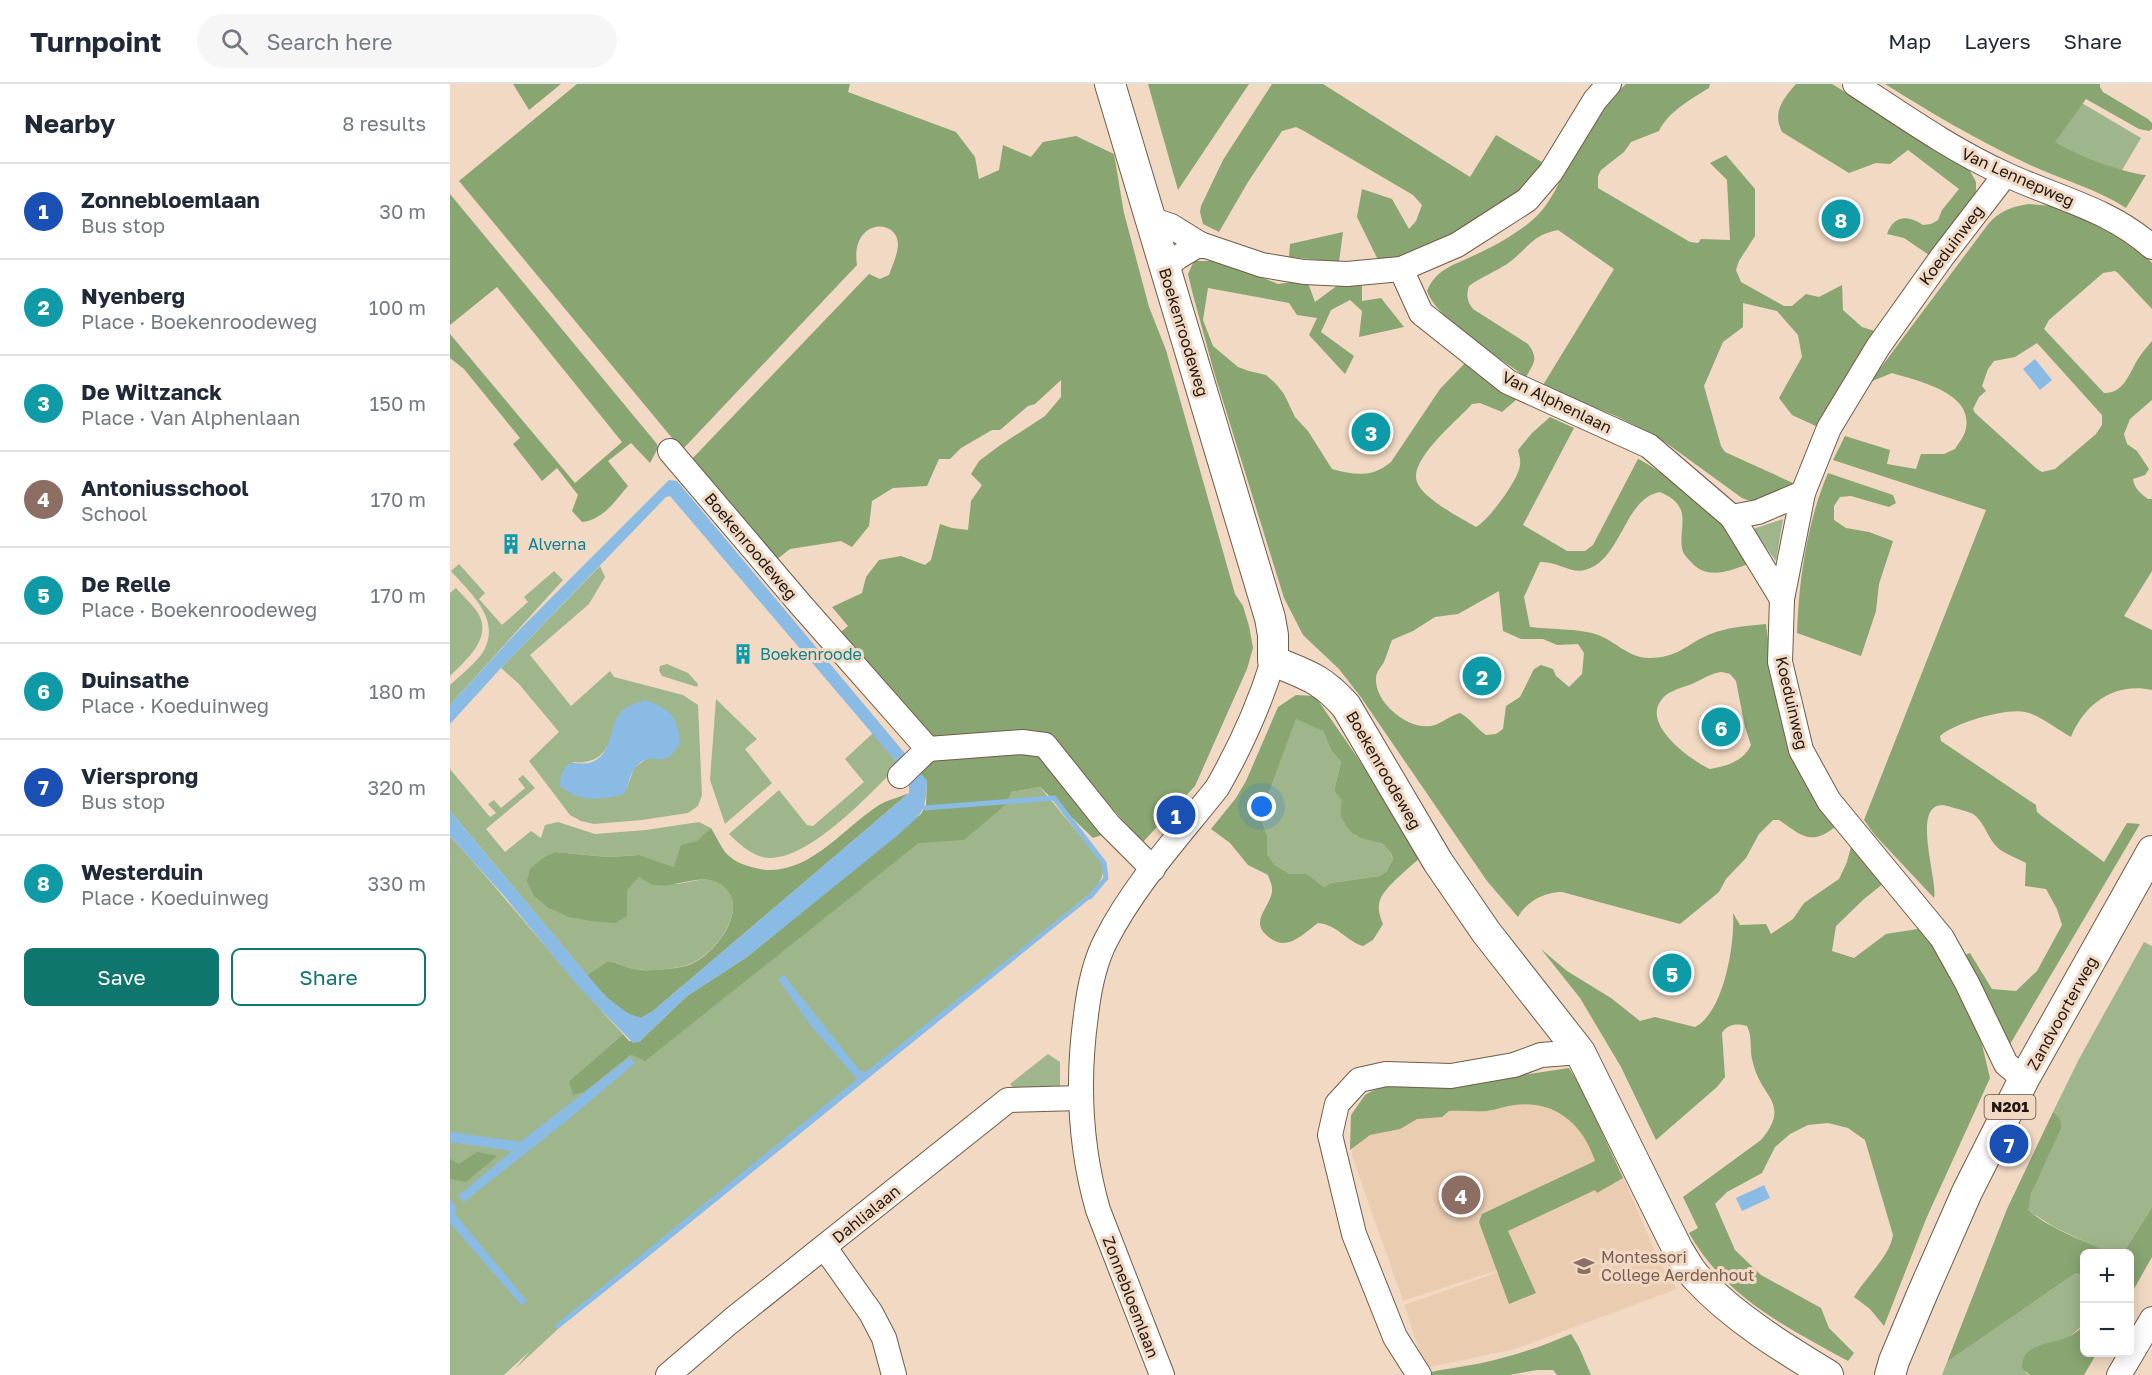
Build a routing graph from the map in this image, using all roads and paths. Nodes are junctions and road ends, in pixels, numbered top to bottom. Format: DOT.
graph roads {
  1 [pos="1110,84"];
  2 [pos="1609,84"];
  3 [pos="1855,84"];
  4 [pos="2005,175"];
  5 [pos="1150,219"];
  6 [pos="1200,244"];
  7 [pos="2152,247"];
  8 [pos="1164,268"];
  9 [pos="1401,268"];
  10 [pos="670,451"];
  11 [pos="1803,493"];
  12 [pos="1732,518"];
  13 [pos="1782,599"];
  14 [pos="1273,661"];
  15 [pos="2152,851"];
  16 [pos="1153,869"];
  17 [pos="1571,1041"];
  18 [pos="2024,1079"];
  19 [pos="1081,1098"];
  20 [pos="825,1248"];
  21 [pos="2152,1319"];
  22 [pos="668,1375"];
  23 [pos="894,1375"];
  24 [pos="1162,1375"];
  25 [pos="1419,1375"];
  26 [pos="1828,1375"];
  27 [pos="1890,1375"];
  28 [pos="2119,1375"];
  1 -- 5 [label="main road, Boekenroodeweg"];
  2 -- 9 [label="street"];
  3 -- 4 [label="street, Van Lennepweg"];
  4 -- 7 [label="street, Van Lennepweg"];
  4 -- 11 [label="street, Koeduinweg"];
  5 -- 6 [label="street"];
  5 -- 8 [label="main road, Boekenroodeweg"];
  6 -- 8 [label="street"];
  6 -- 9 [label="street"];
  8 -- 14 [label="main road, Boekenroodeweg"];
  9 -- 12 [label="street, Van Alphenlaan"];
  10 -- 16 [label="street, Boekenroodeweg"];
  11 -- 12 [label="street"];
  11 -- 13 [label="street, Koeduinweg"];
  12 -- 13 [label="street, Van Alphenlaan"];
  13 -- 18 [label="street, Koeduinweg"];
  14 -- 16 [label="street, Zonnebloemlaan"];
  14 -- 17 [label="main road, Boekenroodeweg"];
  15 -- 18 [label="main road, Zandvoorterweg / N201"];
  16 -- 19 [label="street, Zonnebloemlaan"];
  17 -- 25 [label="street"];
  17 -- 26 [label="main road, Boekenroodeweg"];
  18 -- 27 [label="main road, Zandvoorterweg / N201"];
  19 -- 20 [label="street, Dahlialaan"];
  19 -- 24 [label="street, Zonnebloemlaan"];
  20 -- 22 [label="street, Dahlialaan"];
  20 -- 23 [label="street"];
  21 -- 28 [label="street"];
}
